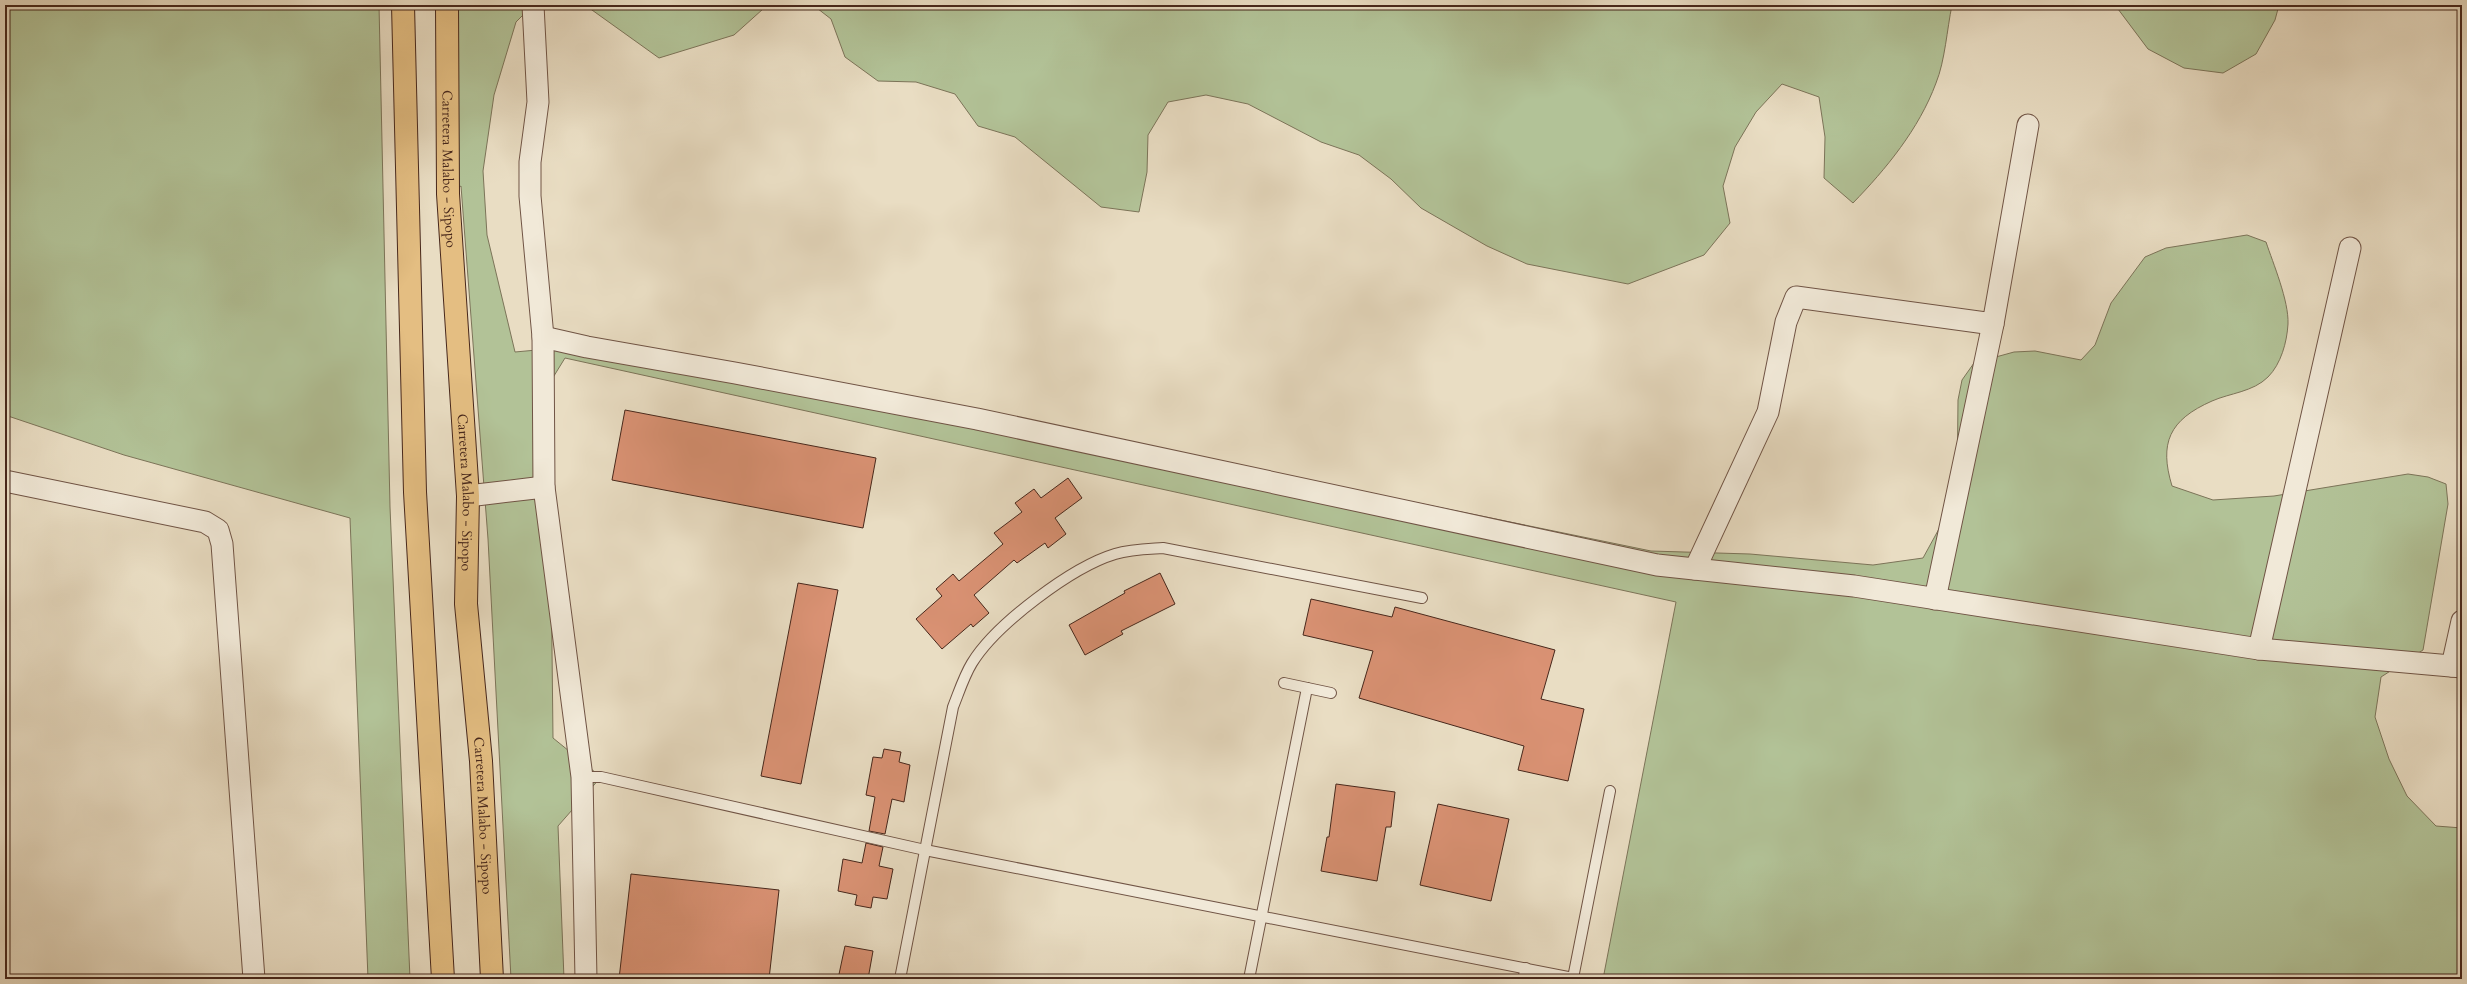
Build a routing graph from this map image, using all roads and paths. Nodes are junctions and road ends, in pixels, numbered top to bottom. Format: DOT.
graph roads {
  1 [pos="403,5"];
  2 [pos="447,5"];
  3 [pos="533,5"];
  4 [pos="2028,125"];
  5 [pos="2350,248"];
  6 [pos="1993,324"];
  7 [pos="543,337"];
  8 [pos="5,481"];
  9 [pos="544,487"];
  10 [pos="468,496"];
  11 [pos="1695,569"];
  12 [pos="1422,598"];
  13 [pos="1935,599"];
  14 [pos="2462,621"];
  15 [pos="2258,648"];
  16 [pos="2457,666"];
  17 [pos="1284,683"];
  18 [pos="1307,688"];
  19 [pos="1331,693"];
  20 [pos="582,777"];
  21 [pos="1610,791"];
  22 [pos="925,850"];
  23 [pos="1262,916"];
  24 [pos="1526,968"];
  25 [pos="254,979"];
  26 [pos="443,979"];
  27 [pos="492,979"];
  28 [pos="586,979"];
  29 [pos="900,979"];
  30 [pos="1249,979"];
  31 [pos="1523,979"];
  1 -- 26 [label="highway"];
  2 -- 10 [label="highway, Carretera Malabo - Sipopo"];
  3 -- 7 [label="street"];
  4 -- 6 [label="street"];
  5 -- 15 [label="street"];
  6 -- 11 [label="street"];
  6 -- 13 [label="street"];
  7 -- 9 [label="street"];
  7 -- 11 [label="street"];
  8 -- 25 [label="street"];
  9 -- 10 [label="street"];
  9 -- 20 [label="street"];
  10 -- 27 [label="highway, Carretera Malabo - Sipopo"];
  11 -- 13 [label="street"];
  12 -- 22 [label="lane"];
  13 -- 15 [label="street"];
  14 -- 16 [label="street"];
  15 -- 16 [label="street"];
  17 -- 18 [label="lane"];
  18 -- 19 [label="lane"];
  18 -- 23 [label="lane"];
  20 -- 22 [label="lane"];
  20 -- 28 [label="street"];
  21 -- 24 [label="lane"];
  22 -- 23 [label="lane"];
  22 -- 29 [label="lane"];
  23 -- 24 [label="lane"];
  23 -- 30 [label="lane"];
  24 -- 31 [label="lane"];
}
